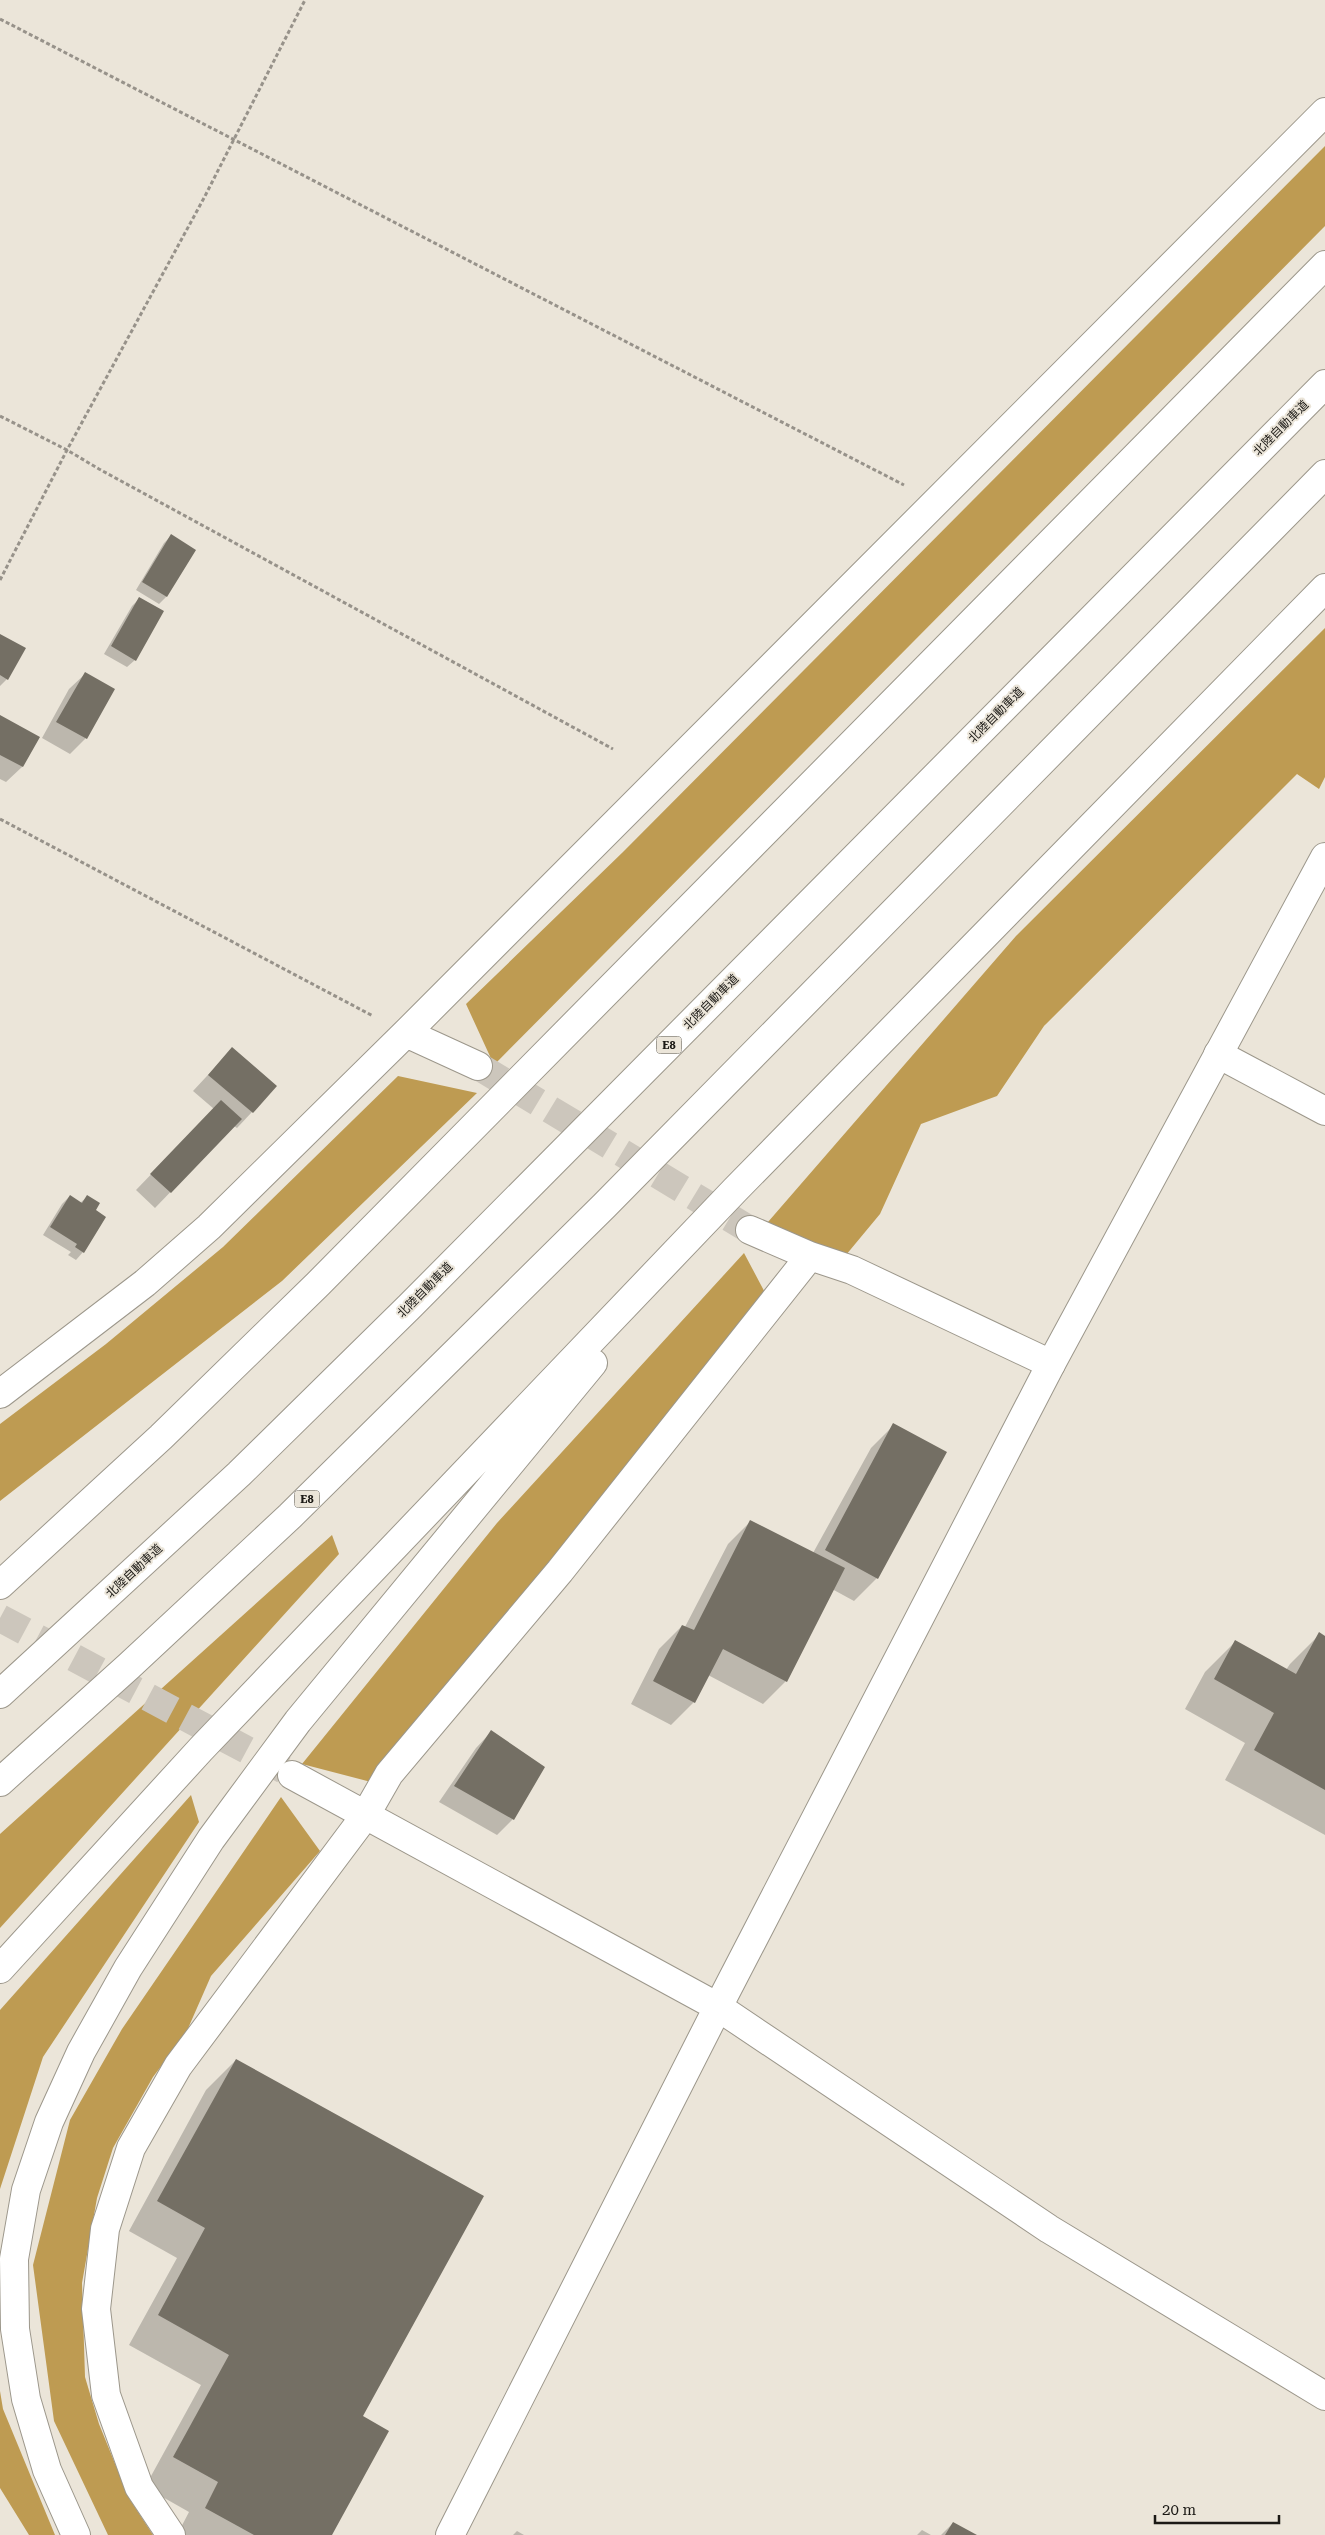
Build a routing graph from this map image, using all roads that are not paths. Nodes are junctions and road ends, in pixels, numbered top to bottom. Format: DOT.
graph roads {
  1 [pos="1325,112"];
  2 [pos="1325,265"];
  3 [pos="1325,384"];
  4 [pos="1325,474"];
  5 [pos="1325,588"];
  6 [pos="1325,857"];
  7 [pos="406,1033"];
  8 [pos="1218,1054"];
  9 [pos="478,1066"];
  10 [pos="1325,1111"];
  11 [pos="735,1190"];
  12 [pos="750,1230"];
  13 [pos="810,1256"];
  14 [pos="1051,1364"];
  15 [pos="0,1394"];
  16 [pos="161,1437"];
  17 [pos="0,1565"];
  18 [pos="0,1585"];
  19 [pos="0,1694"];
  20 [pos="292,1775"];
  21 [pos="0,1782"];
  22 [pos="365,1816"];
  23 [pos="0,1969"];
  24 [pos="718,2007"];
  25 [pos="1325,2396"];
  26 [pos="76,2535"];
  27 [pos="171,2535"];
  28 [pos="450,2535"];
  1 -- 7 [label="main road"];
  2 -- 16 [label="main road"];
  3 -- 19 [label="main road, 北陸自動車道 / E8"];
  4 -- 21 [label="main road, E8"];
  5 -- 11 [label="main road"];
  6 -- 8 [label="main road"];
  7 -- 9 [label="main road"];
  7 -- 15 [label="main road"];
  8 -- 10 [label="main road"];
  8 -- 14 [label="main road"];
  11 -- 23 [label="main road"];
  11 -- 26 [label="main road"];
  12 -- 13 [label="main road"];
  13 -- 14 [label="main road"];
  13 -- 22 [label="main road"];
  14 -- 24 [label="main road"];
  16 -- 17 [label="main road"];
  16 -- 18 [label="main road"];
  20 -- 22 [label="main road"];
  22 -- 24 [label="main road"];
  22 -- 27 [label="main road"];
  24 -- 25 [label="main road"];
  24 -- 28 [label="main road"];
}
